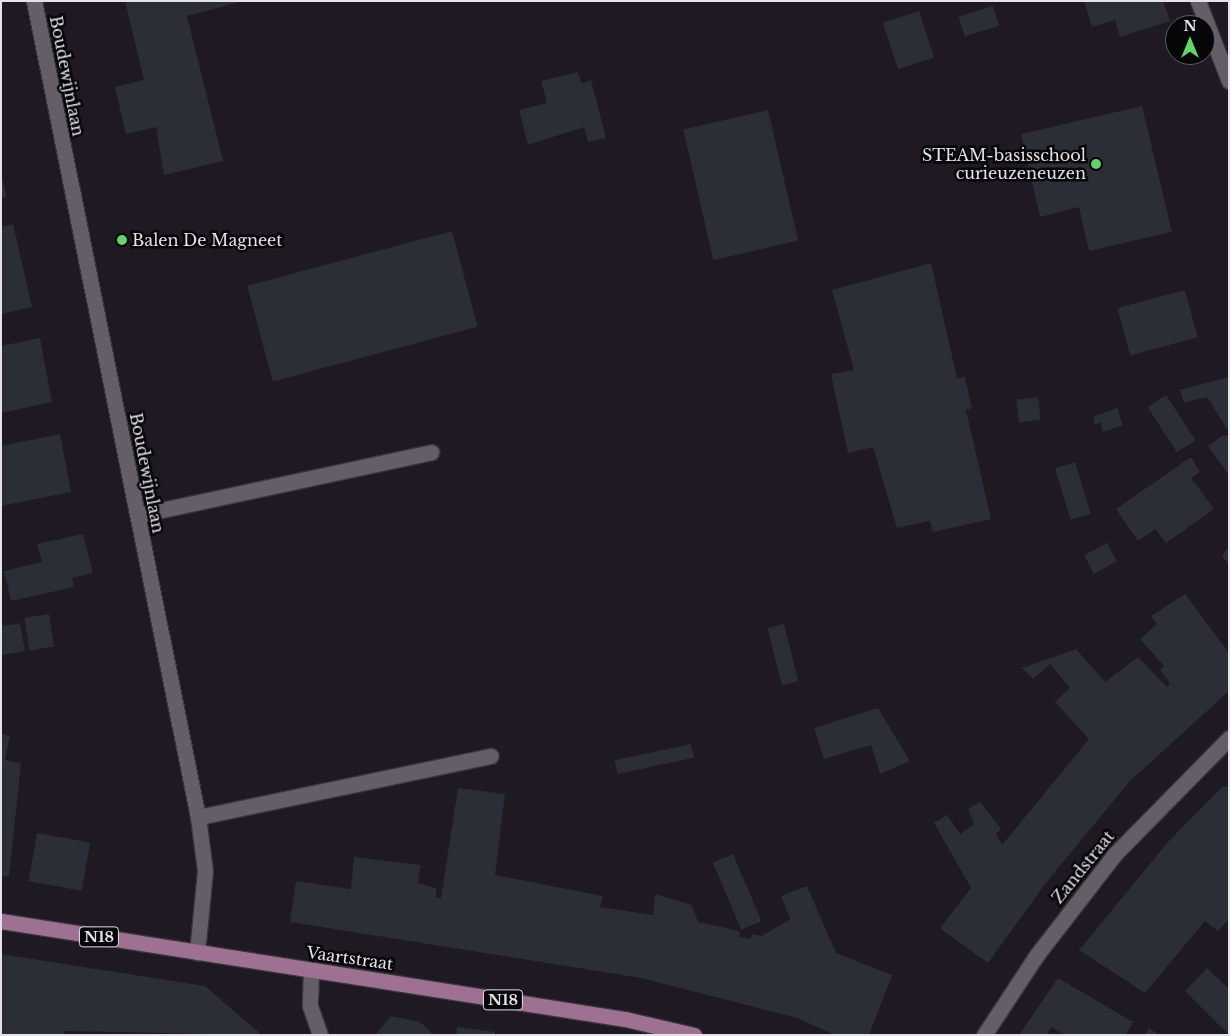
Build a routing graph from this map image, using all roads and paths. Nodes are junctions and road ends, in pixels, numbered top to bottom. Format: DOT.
graph roads {
  1 [pos="34,1"];
  2 [pos="1198,1"];
  3 [pos="1229,81"];
  4 [pos="431,452"];
  5 [pos="138,515"];
  6 [pos="1229,738"];
  7 [pos="491,756"];
  8 [pos="198,817"];
  9 [pos="1,921"];
  10 [pos="197,953"];
  11 [pos="311,970"];
  12 [pos="320,1035"];
  13 [pos="694,1035"];
  14 [pos="984,1035"];
  1 -- 5 [label="street, Boudewijnlaan"];
  2 -- 3 [label="street"];
  4 -- 5 [label="street"];
  5 -- 8 [label="street, Boudewijnlaan"];
  6 -- 14 [label="street, Zandstraat"];
  7 -- 8 [label="street"];
  8 -- 10 [label="street, Boudewijnlaan"];
  9 -- 10 [label="main road, Vaartstraat / N18"];
  10 -- 11 [label="main road, Vaartstraat / N18"];
  11 -- 12 [label="street"];
  11 -- 13 [label="main road, Vaartstraat / N18"];
}
